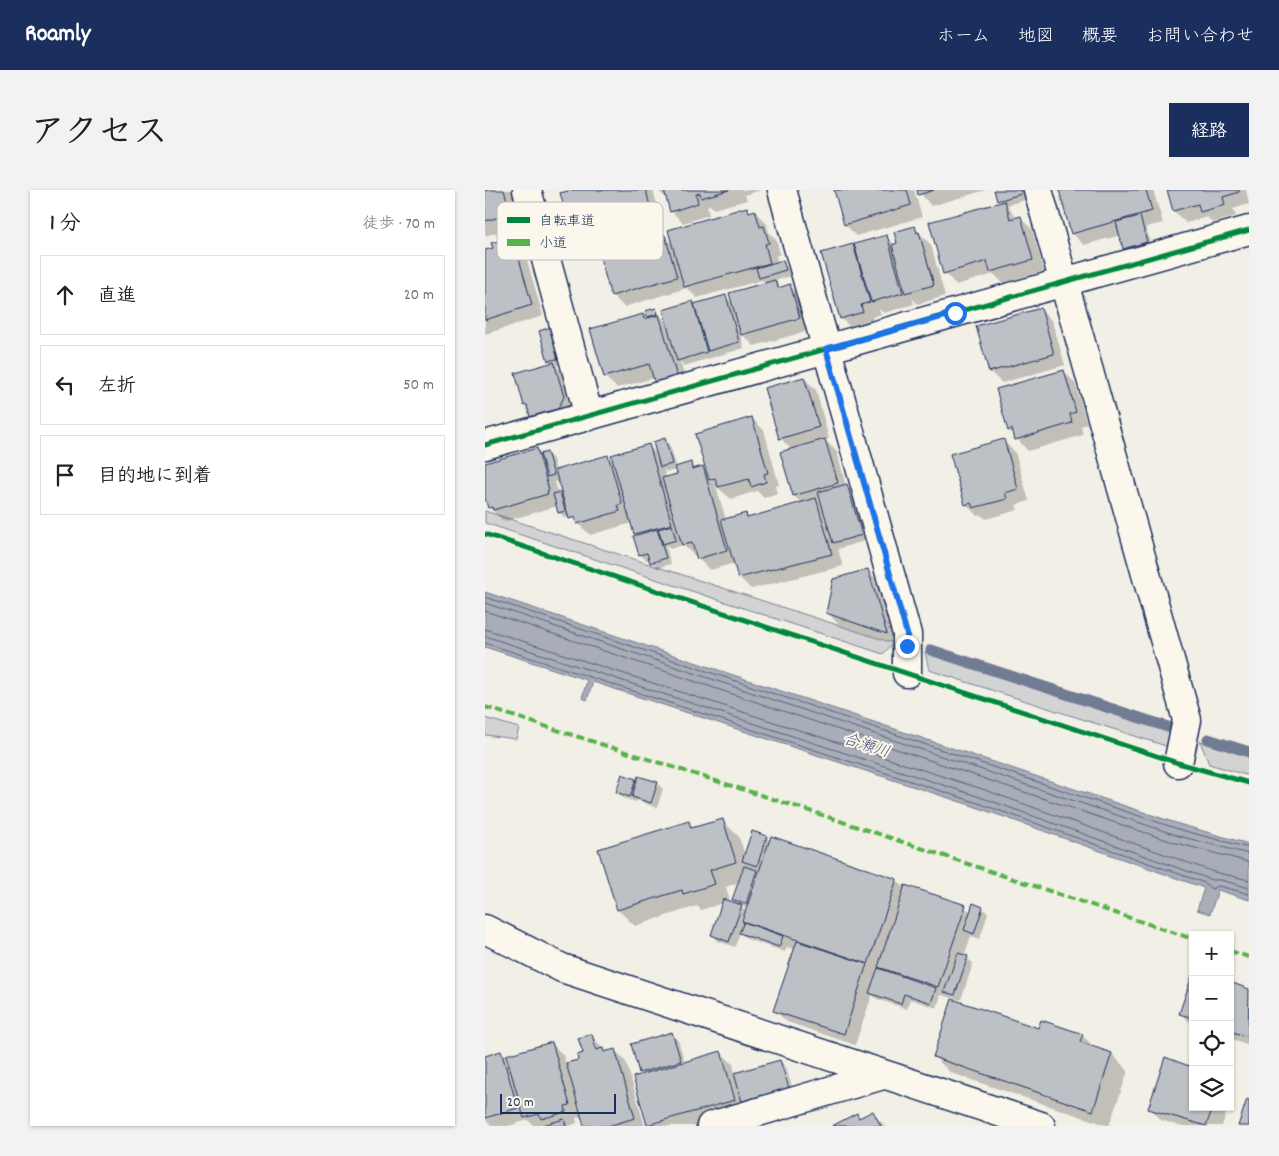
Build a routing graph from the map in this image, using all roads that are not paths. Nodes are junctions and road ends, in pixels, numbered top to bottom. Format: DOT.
graph roads {
  1 [pos="781,190"];
  2 [pos="1038,190"];
  3 [pos="1249,230"];
  4 [pos="546,260"];
  5 [pos="1064,282"];
  6 [pos="826,349"];
  7 [pos="589,416"];
  8 [pos="485,445"];
  9 [pos="907,673"];
  10 [pos="1178,763"];
  11 [pos="485,929"];
  12 [pos="883,1075"];
  13 [pos="711,1126"];
  14 [pos="1041,1126"];
  1 -- 6 [label="street"];
  2 -- 5 [label="street"];
  3 -- 5 [label="street"];
  4 -- 7 [label="street"];
  5 -- 6 [label="street"];
  5 -- 10 [label="street"];
  6 -- 7 [label="street"];
  6 -- 9 [label="street"];
  7 -- 8 [label="street"];
  11 -- 12 [label="street"];
  12 -- 13 [label="street"];
  12 -- 14 [label="street"];
}
